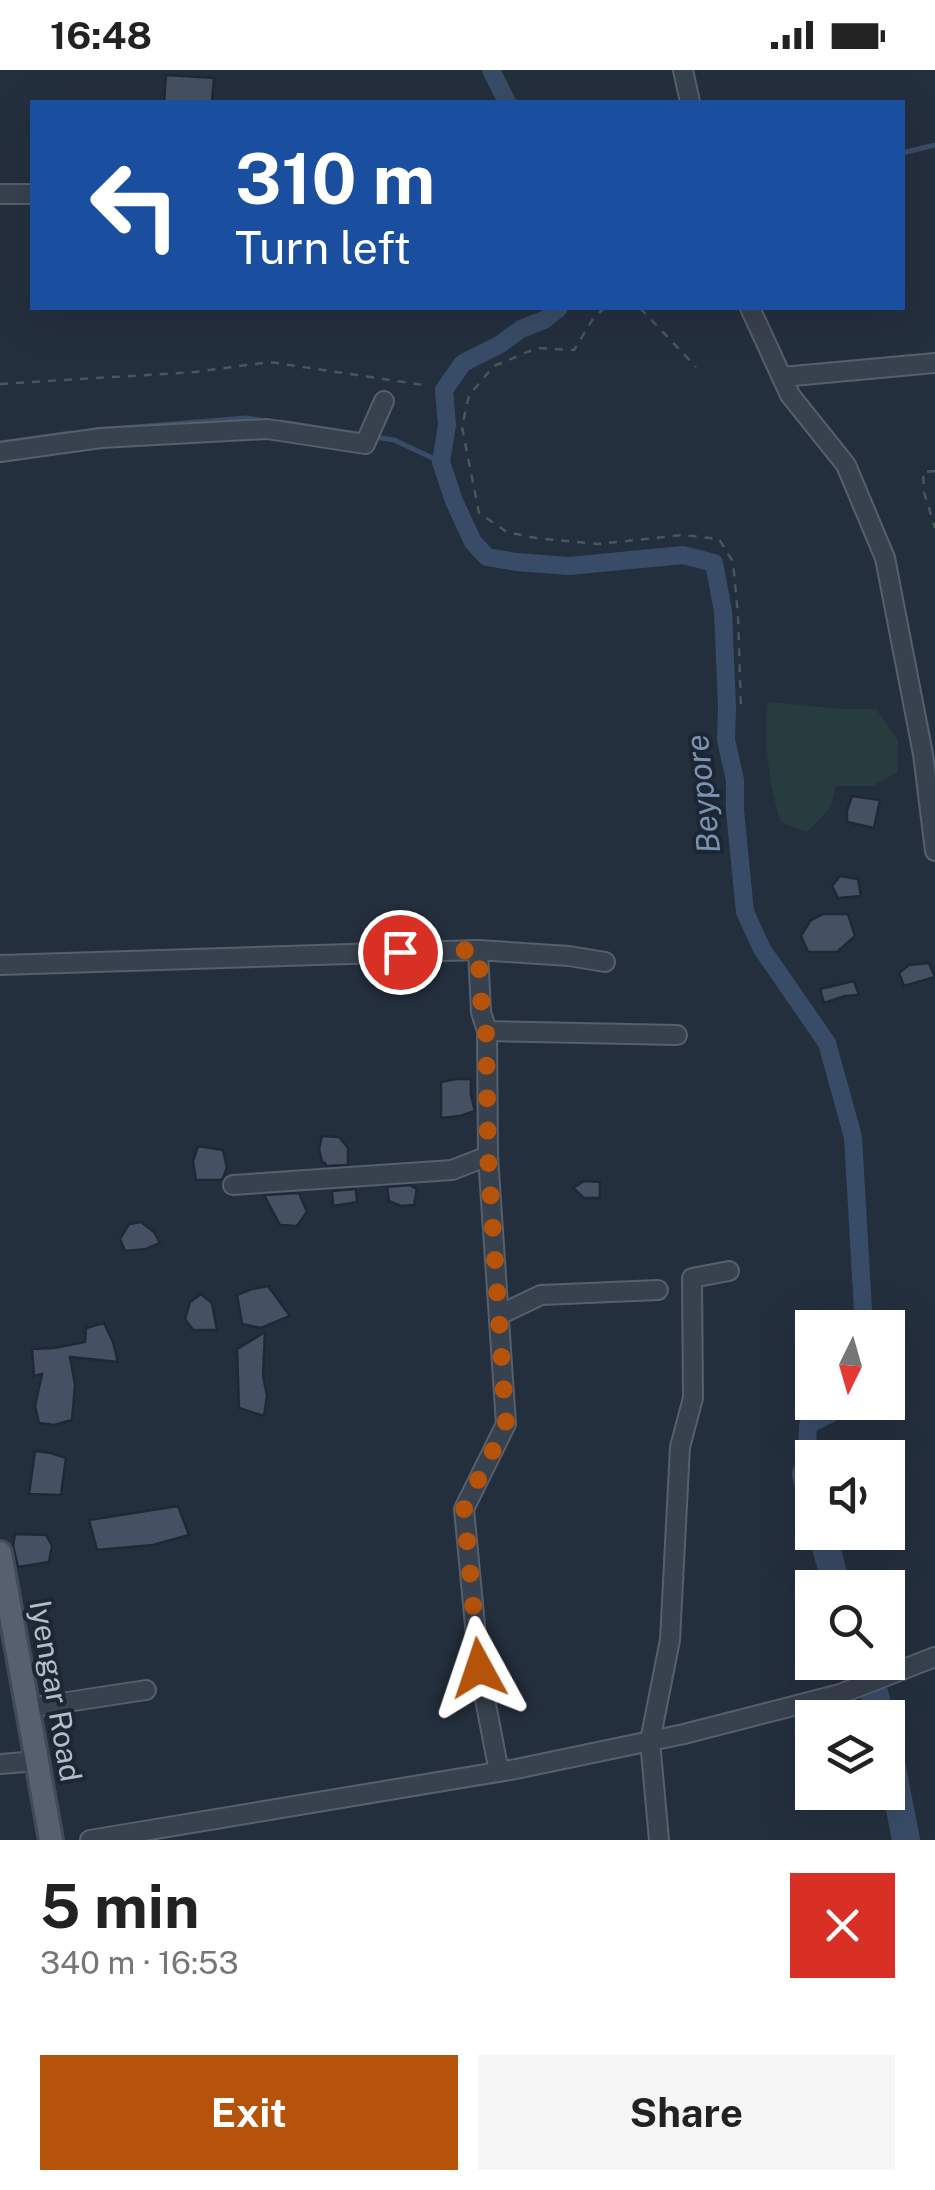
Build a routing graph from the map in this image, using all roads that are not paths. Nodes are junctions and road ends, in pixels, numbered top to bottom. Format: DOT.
graph roads {
  1 [pos="683,70"];
  2 [pos="690,100"];
  3 [pos="0,194"];
  4 [pos="30,194"];
  5 [pos="751,310"];
  6 [pos="935,362"];
  7 [pos="782,377"];
  8 [pos="384,402"];
  9 [pos="0,452"];
  10 [pos="935,851"];
  11 [pos="478,950"];
  12 [pos="605,962"];
  13 [pos="0,965"];
  14 [pos="486,1031"];
  15 [pos="677,1035"];
  16 [pos="488,1156"];
  17 [pos="234,1185"];
  18 [pos="729,1270"];
  19 [pos="658,1290"];
  20 [pos="498,1315"];
  21 [pos="0,1553"];
  22 [pos="935,1656"];
  23 [pos="146,1690"];
  24 [pos="28,1708"];
  25 [pos="650,1741"];
  26 [pos="37,1762"];
  27 [pos="0,1764"];
  28 [pos="499,1772"];
  29 [pos="51,1840"];
  30 [pos="90,1840"];
  31 [pos="659,1840"];
  1 -- 2 [label="street"];
  3 -- 4 [label="street"];
  5 -- 7 [label="street"];
  6 -- 7 [label="street"];
  7 -- 10 [label="street"];
  8 -- 9 [label="street"];
  11 -- 12 [label="street"];
  11 -- 13 [label="street"];
  11 -- 14 [label="street"];
  14 -- 15 [label="street"];
  14 -- 16 [label="street"];
  16 -- 17 [label="street"];
  16 -- 20 [label="street"];
  18 -- 25 [label="street"];
  19 -- 20 [label="street"];
  20 -- 28 [label="street"];
  21 -- 24 [label="main road, Iyengar Road"];
  22 -- 25 [label="street"];
  23 -- 24 [label="street"];
  24 -- 26 [label="main road, Iyengar Road"];
  25 -- 28 [label="street"];
  25 -- 31 [label="street"];
  26 -- 27 [label="street"];
  26 -- 29 [label="main road, Iyengar Road"];
  28 -- 30 [label="street"];
}
